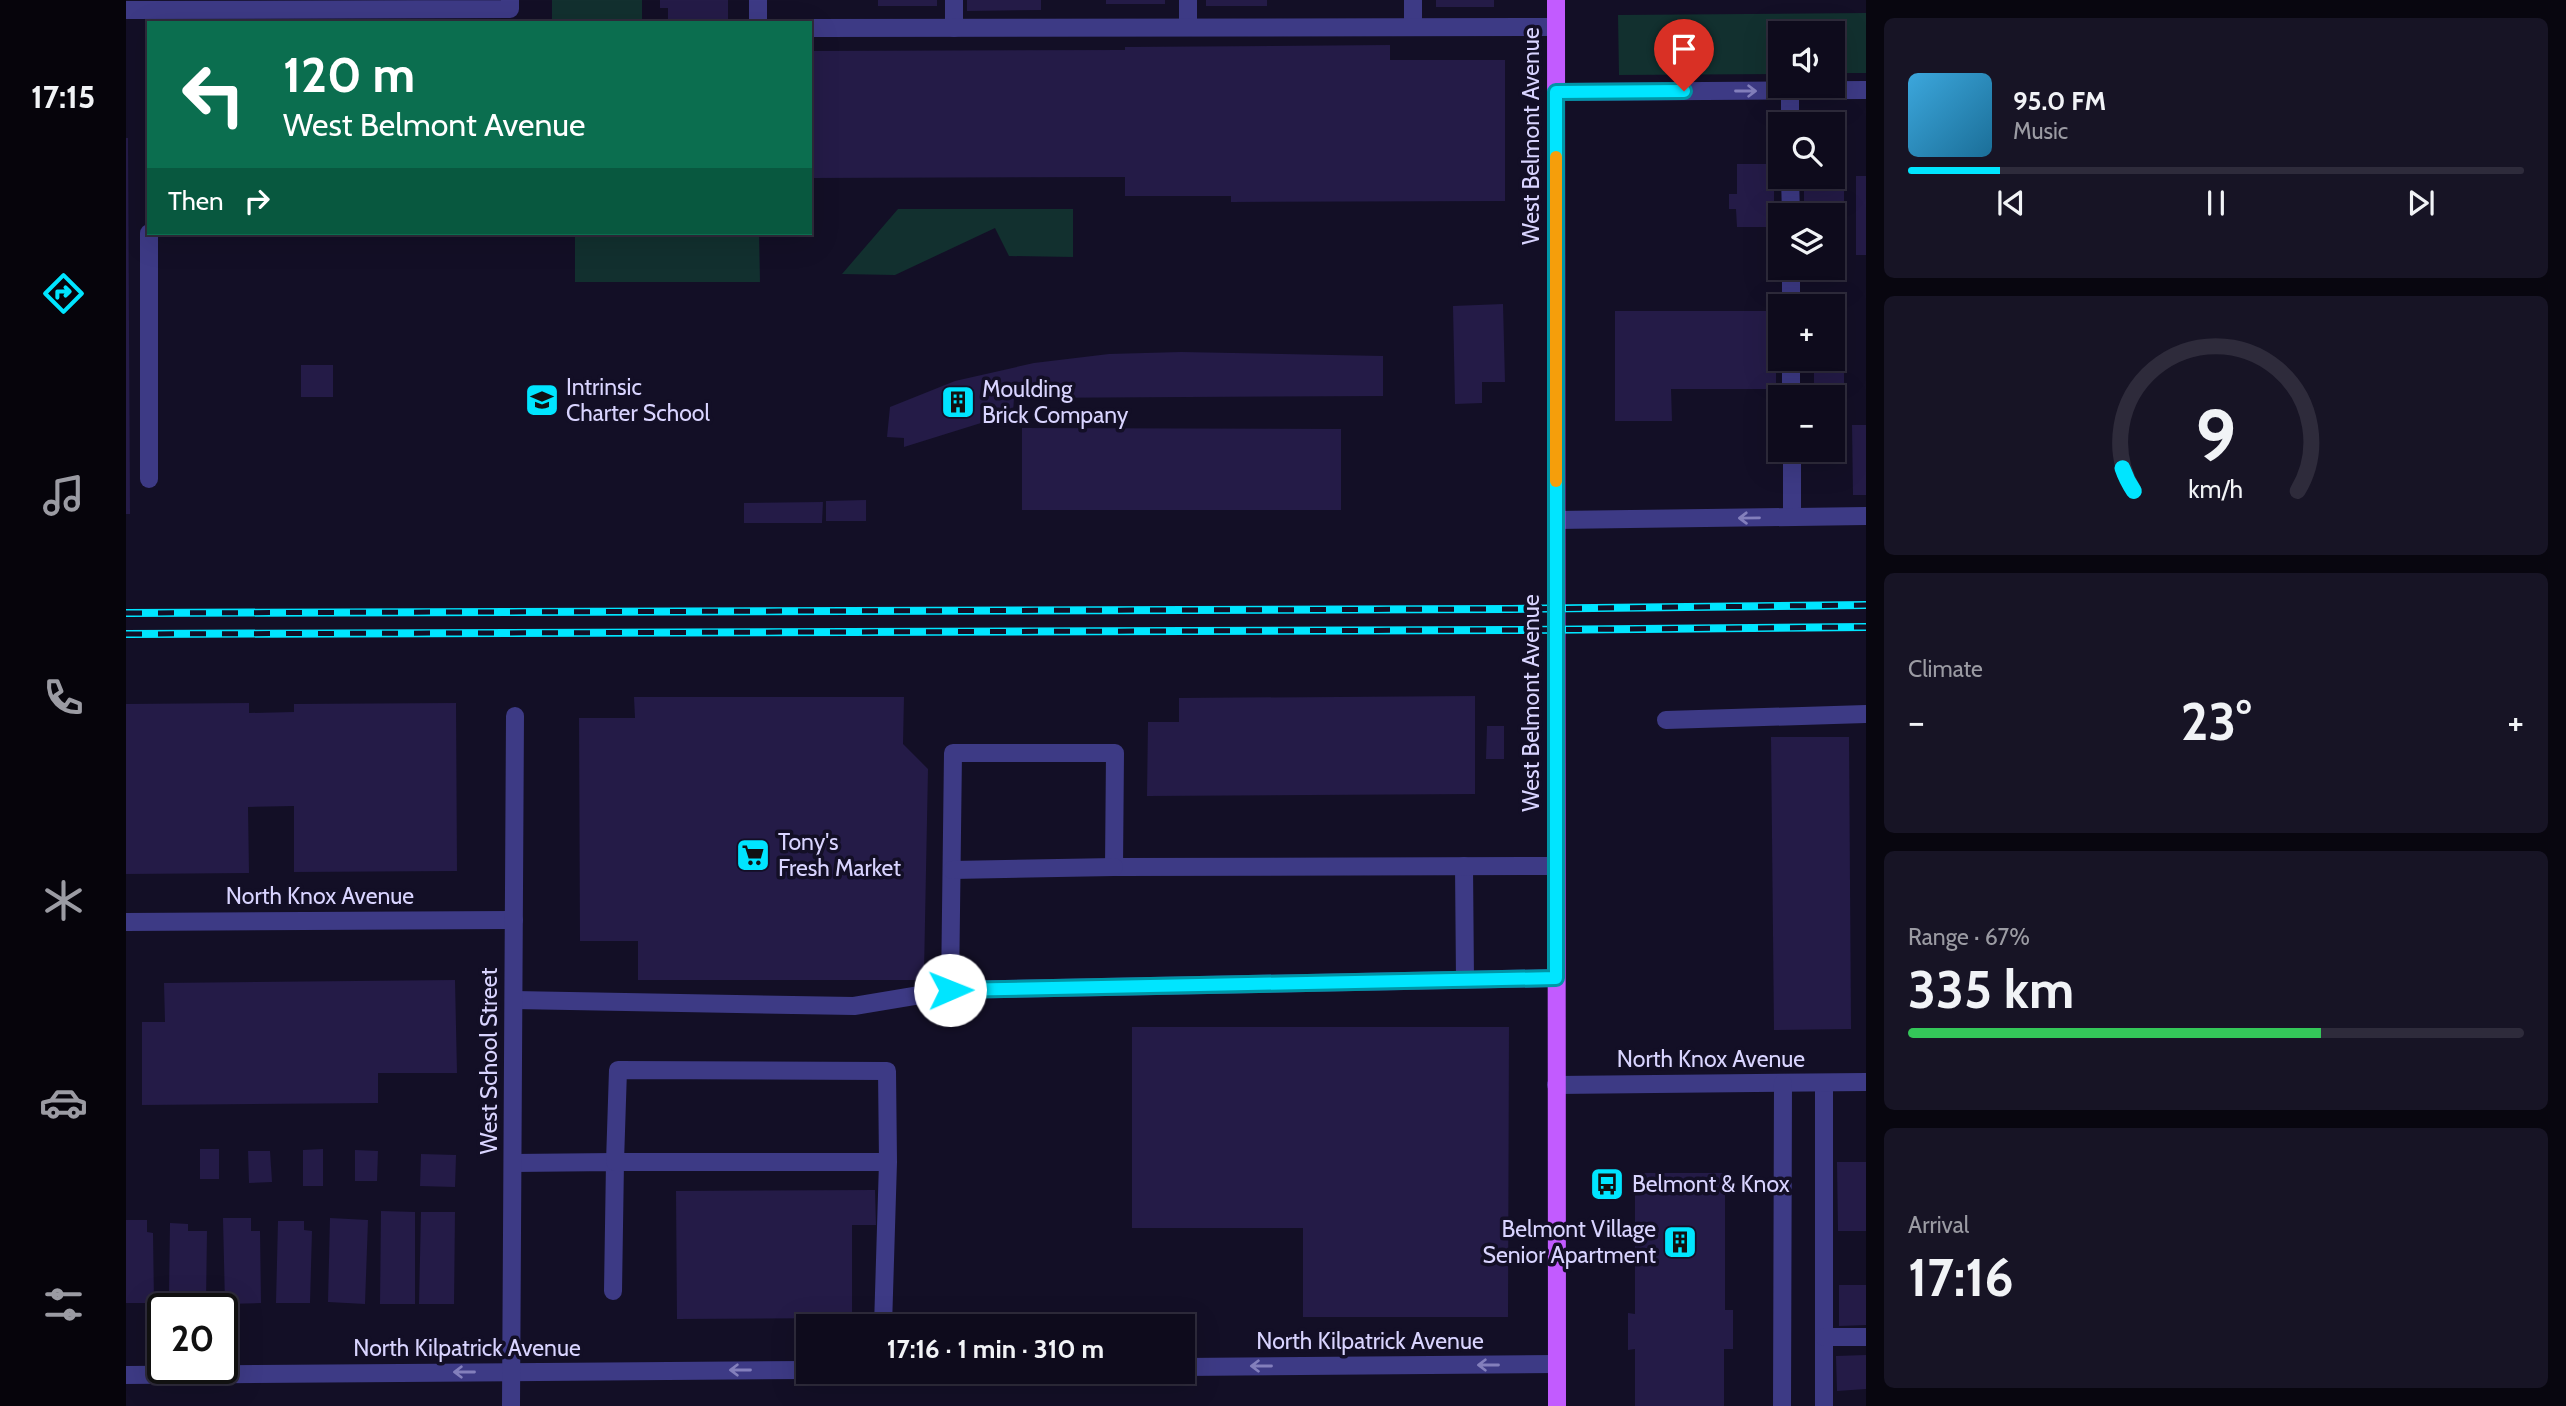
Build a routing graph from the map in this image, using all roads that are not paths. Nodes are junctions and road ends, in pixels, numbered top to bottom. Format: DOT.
graph roads {
  1 [pos="758,0"];
  2 [pos="954,0"];
  3 [pos="1188,0"];
  4 [pos="1413,0"];
  5 [pos="1556,0"];
  6 [pos="1568,0"];
  7 [pos="510,5"];
  8 [pos="126,10"];
  9 [pos="150,17"];
  10 [pos="758,21"];
  11 [pos="1188,27"];
  12 [pos="1413,27"];
  13 [pos="1555,27"];
  14 [pos="812,28"];
  15 [pos="954,28"];
  16 [pos="1768,90"];
  17 [pos="1845,90"];
  18 [pos="1866,90"];
  19 [pos="1556,92"];
  20 [pos="149,235"];
  21 [pos="1792,462"];
  22 [pos="149,480"];
  23 [pos="1866,516"];
  24 [pos="1792,517"];
  25 [pos="1556,520"];
  26 [pos="1866,714"];
  27 [pos="515,716"];
  28 [pos="1666,720"];
  29 [pos="1464,866"];
  30 [pos="1556,866"];
  31 [pos="1114,867"];
  32 [pos="952,870"];
  33 [pos="514,920"];
  34 [pos="126,922"];
  35 [pos="1556,978"];
  36 [pos="1465,980"];
  37 [pos="950,990"];
  38 [pos="514,1000"];
  39 [pos="1866,1082"];
  40 [pos="1783,1083"];
  41 [pos="1824,1083"];
  42 [pos="1556,1084"];
  43 [pos="615,1162"];
  44 [pos="888,1162"];
  45 [pos="513,1163"];
  46 [pos="613,1290"];
  47 [pos="883,1314"];
  48 [pos="1866,1337"];
  49 [pos="1824,1338"];
  50 [pos="1556,1364"];
  51 [pos="1195,1367"];
  52 [pos="796,1370"];
  53 [pos="511,1372"];
  54 [pos="126,1375"];
  55 [pos="511,1406"];
  56 [pos="1557,1406"];
  57 [pos="1782,1406"];
  58 [pos="1824,1406"];
  1 -- 10 [label="street"];
  2 -- 15 [label="street"];
  3 -- 11 [label="street"];
  4 -- 12 [label="street"];
  5 -- 6 [label="street"];
  5 -- 13 [label="main road, West Belmont Avenue"];
  7 -- 9 [label="street"];
  8 -- 9 [label="street"];
  11 -- 12 [label="street"];
  11 -- 15 [label="street"];
  12 -- 13 [label="street"];
  13 -- 19 [label="main road, West Belmont Avenue"];
  14 -- 15 [label="street"];
  19 -- 16 [label="street, one-way"];
  17 -- 18 [label="street"];
  19 -- 25 [label="main road, West Belmont Avenue"];
  20 -- 22 [label="street"];
  21 -- 24 [label="street"];
  23 -- 24 [label="street"];
  24 -- 25 [label="street, one-way"];
  25 -- 30 [label="main road, West Belmont Avenue"];
  26 -- 28 [label="street"];
  27 -- 33 [label="street, West School Street"];
  29 -- 30 [label="street"];
  29 -- 31 [label="street"];
  29 -- 36 [label="street"];
  30 -- 35 [label="main road, West Belmont Avenue"];
  31 -- 32 [label="street"];
  31 -- 32 [label="street"];
  32 -- 37 [label="street"];
  33 -- 34 [label="street, North Knox Avenue"];
  33 -- 38 [label="street, West School Street"];
  35 -- 36 [label="street"];
  35 -- 42 [label="main road, West Belmont Avenue"];
  36 -- 37 [label="street"];
  37 -- 38 [label="street"];
  38 -- 45 [label="street, West School Street"];
  39 -- 41 [label="street, North Knox Avenue"];
  40 -- 41 [label="street, North Knox Avenue"];
  40 -- 42 [label="street, North Knox Avenue"];
  40 -- 57 [label="street"];
  41 -- 49 [label="street"];
  42 -- 50 [label="main road, West Belmont Avenue"];
  43 -- 44 [label="street"];
  43 -- 44 [label="street"];
  43 -- 45 [label="street"];
  43 -- 46 [label="street"];
  44 -- 47 [label="street"];
  45 -- 53 [label="street, West School Street"];
  48 -- 49 [label="street"];
  49 -- 58 [label="street"];
  50 -- 51 [label="street, North Kilpatrick Avenue, one-way"];
  50 -- 56 [label="main road, West Belmont Avenue"];
  52 -- 53 [label="street, North Kilpatrick Avenue, one-way"];
  53 -- 54 [label="street, North Kilpatrick Avenue, one-way"];
  53 -- 55 [label="street, West School Street"];
}
